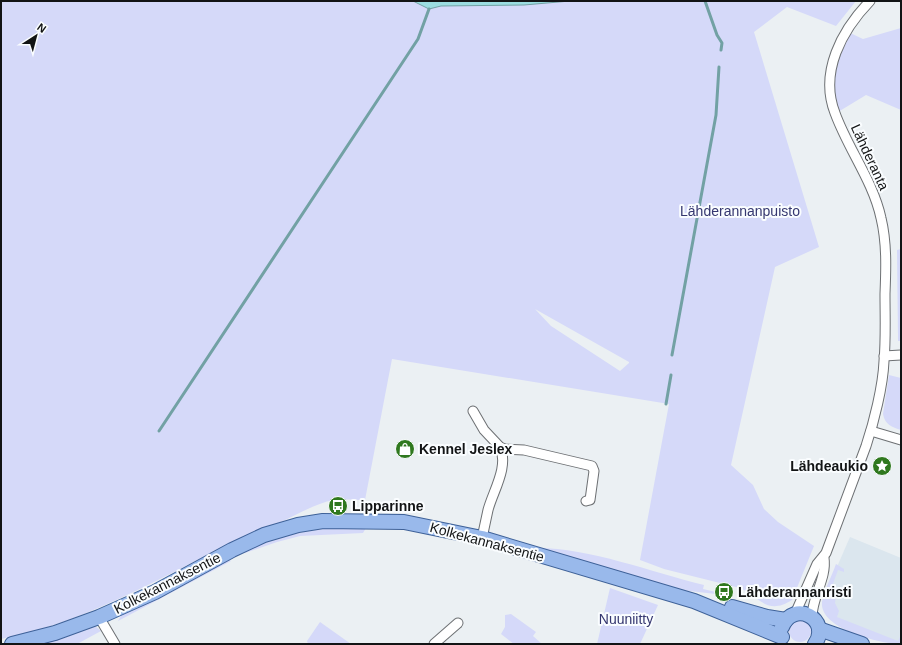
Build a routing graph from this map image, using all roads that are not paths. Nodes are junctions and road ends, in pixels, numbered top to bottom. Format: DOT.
graph roads {
  1 [pos="870,1"];
  2 [pos="901,355"];
  3 [pos="884,356"];
  4 [pos="473,411"];
  5 [pos="871,431"];
  6 [pos="901,440"];
  7 [pos="500,448"];
  8 [pos="586,502"];
  9 [pos="482,538"];
  10 [pos="824,558"];
  11 [pos="694,601"];
  12 [pos="98,617"];
  13 [pos="791,617"];
  14 [pos="458,623"];
  15 [pos="816,623"];
  16 [pos="784,640"];
  17 [pos="12,644"];
  18 [pos="115,644"];
  19 [pos="434,644"];
  20 [pos="815,644"];
  21 [pos="862,644"];
  1 -- 3 [label="street, Lähderanta"];
  2 -- 3 [label="street"];
  3 -- 5 [label="street, Lähderanta"];
  4 -- 7 [label="street"];
  5 -- 6 [label="street"];
  5 -- 10 [label="street, Lähderanta"];
  7 -- 8 [label="street"];
  7 -- 9 [label="street"];
  9 -- 11 [label="main road, Kolkekannaksentie"];
  9 -- 12 [label="main road, Kolkekannaksentie"];
  10 -- 13 [label="street, Lähderanta"];
  10 -- 15 [label="street, Lähderanta"];
  11 -- 13 [label="main road, Kolkekannaksentie"];
  11 -- 16 [label="main road, Kolkekannaksentie"];
  12 -- 17 [label="main road, Kolkekannaksentie"];
  12 -- 18 [label="street"];
  13 -- 15 [label="main road, Kolkekannaksentie"];
  13 -- 16 [label="main road"];
  14 -- 19 [label="street"];
  15 -- 20 [label="main road"];
  15 -- 21 [label="main road"];
}
